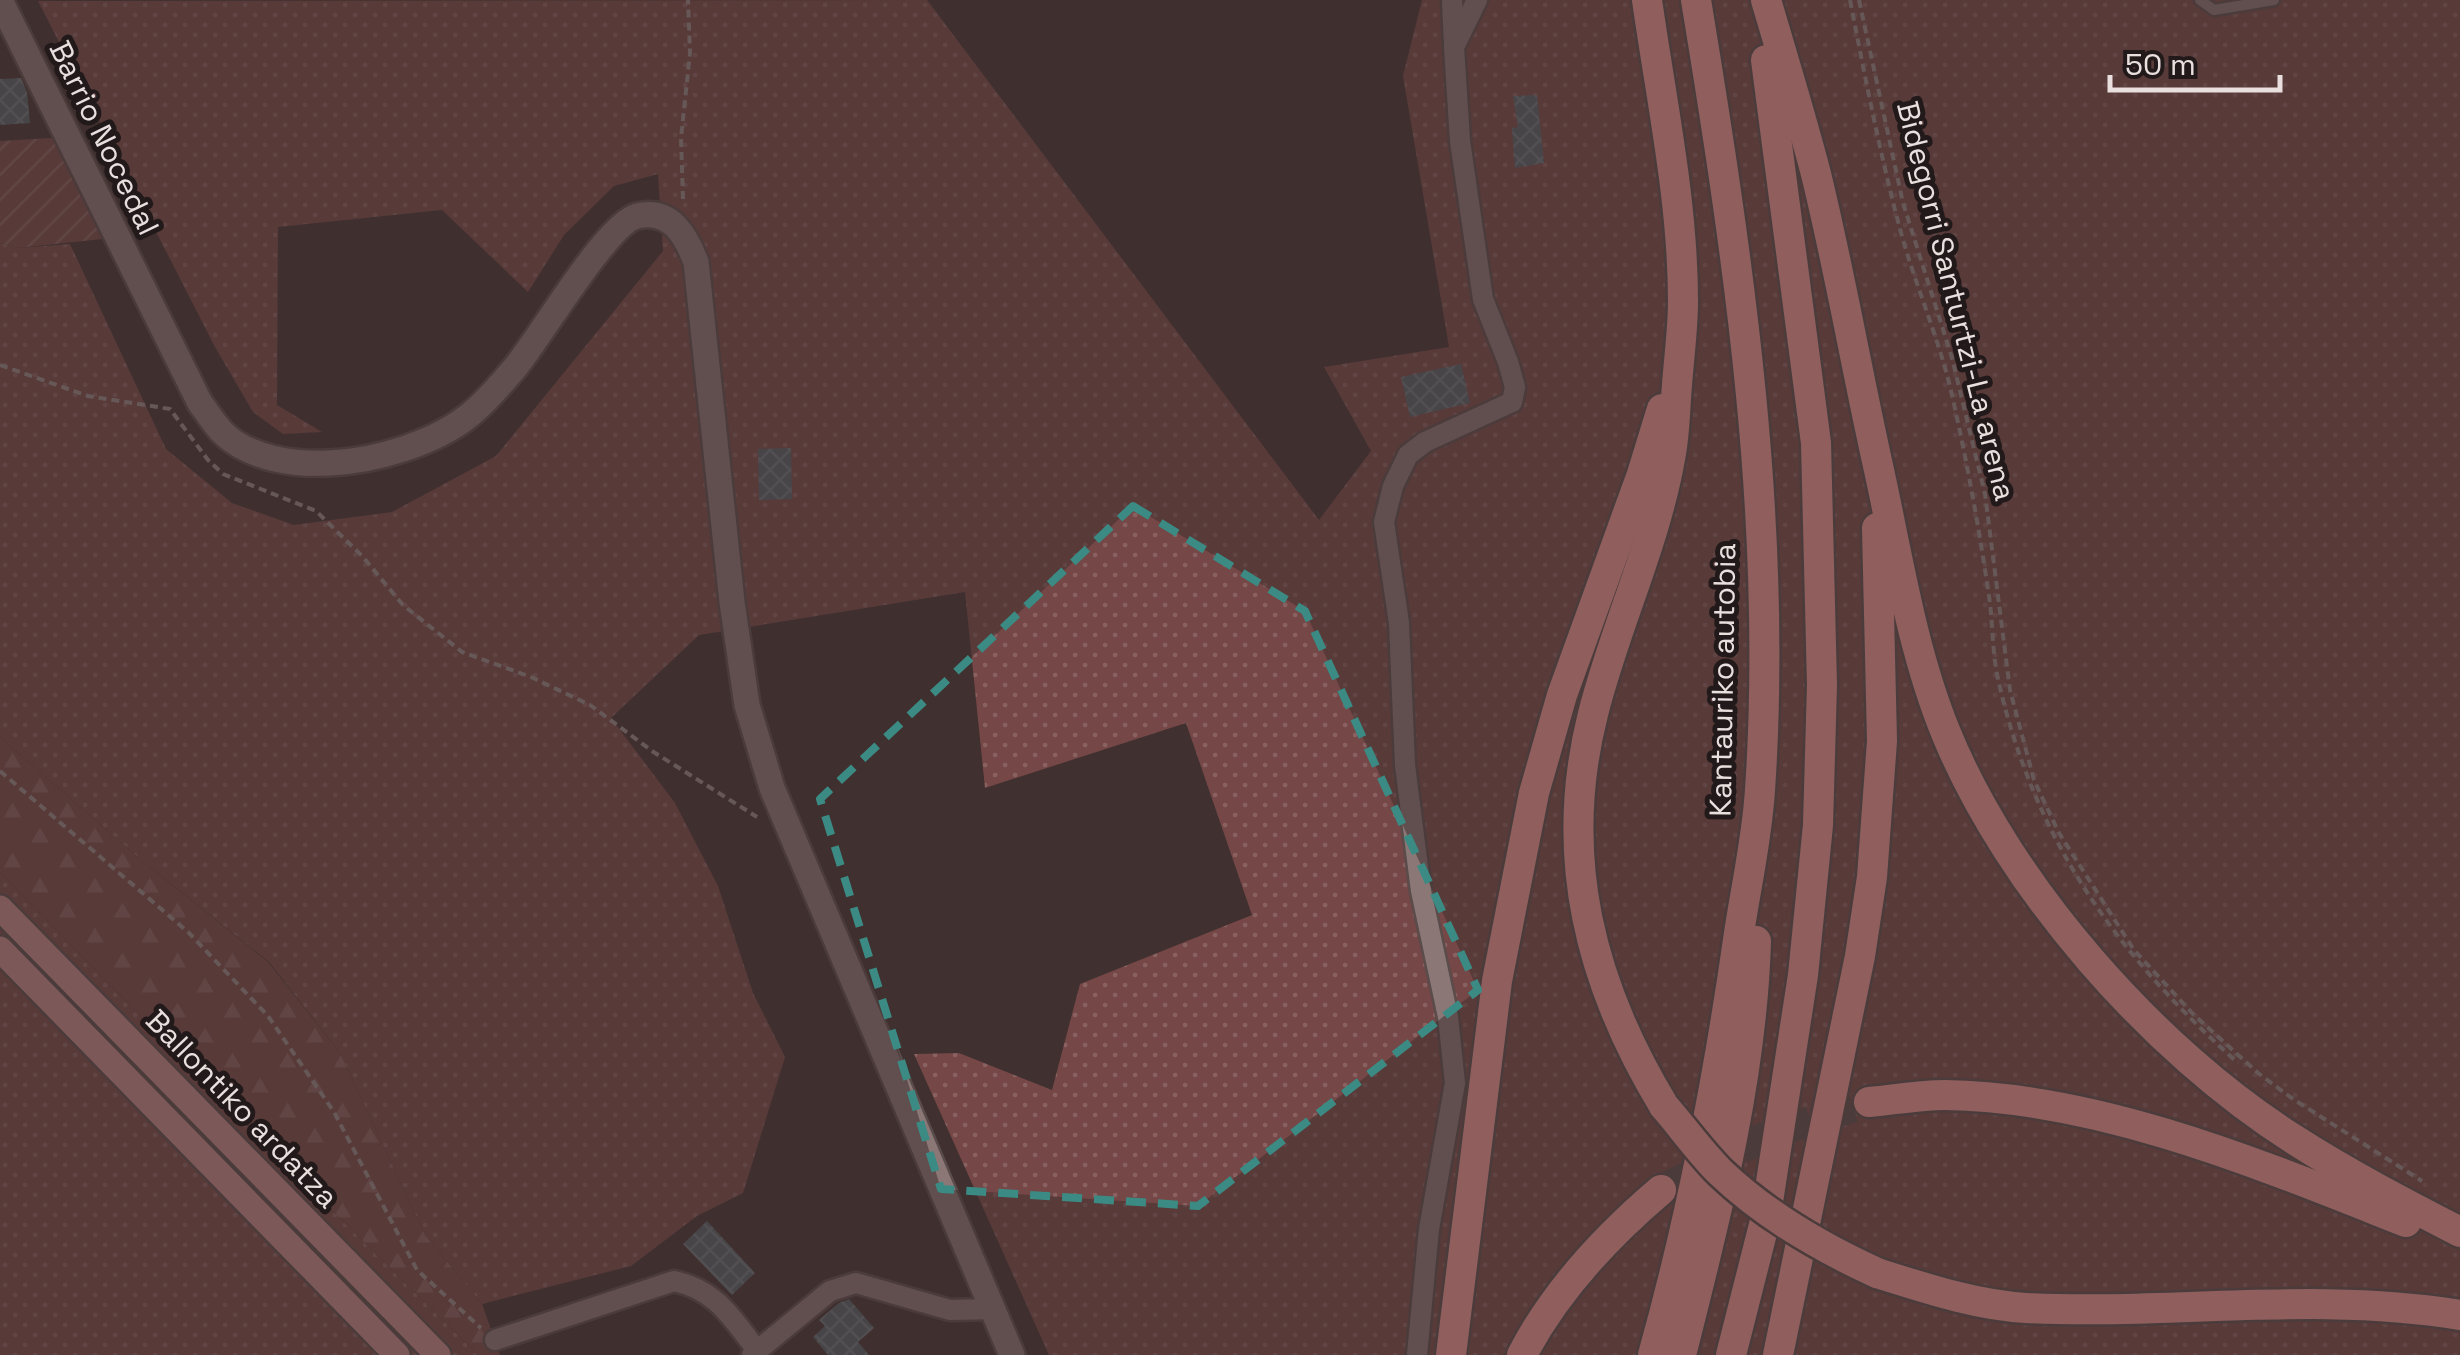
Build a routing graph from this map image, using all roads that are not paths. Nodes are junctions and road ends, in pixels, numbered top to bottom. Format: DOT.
graph roads {
  1 [pos="0,0"];
  2 [pos="1452,0"];
  3 [pos="1477,0"];
  4 [pos="1648,0"];
  5 [pos="1696,0"];
  6 [pos="1757,0"];
  7 [pos="1766,0"];
  8 [pos="2200,0"];
  9 [pos="2274,0"];
  10 [pos="1454,47"];
  11 [pos="1679,348"];
  12 [pos="1874,448"];
  13 [pos="1760,793"];
  14 [pos="0,908"];
  15 [pos="0,949"];
  16 [pos="1869,1102"];
  17 [pos="1662,1190"];
  18 [pos="2460,1232"];
  19 [pos="2460,1244"];
  20 [pos="992,1309"];
  21 [pos="2460,1315"];
  22 [pos="495,1340"];
  23 [pos="754,1352"];
  24 [pos="397,1355"];
  25 [pos="438,1355"];
  26 [pos="1012,1355"];
  27 [pos="1418,1355"];
  28 [pos="1451,1355"];
  29 [pos="1522,1355"];
  30 [pos="1653,1355"];
  31 [pos="1681,1355"];
  32 [pos="1730,1355"];
  33 [pos="1778,1355"];
  1 -- 20 [label="street, Barrio Nocedal"];
  2 -- 10 [label="street"];
  3 -- 10 [label="street"];
  4 -- 11 [label="highway"];
  5 -- 13 [label="highway, Kantauriko autobia"];
  6 -- 32 [label="highway"];
  7 -- 12 [label="highway"];
  8 -- 9 [label="lane"];
  10 -- 27 [label="street"];
  11 -- 21 [label="highway, bridge"];
  11 -- 28 [label="highway"];
  12 -- 18 [label="highway"];
  12 -- 33 [label="highway"];
  13 -- 30 [label="highway, Kantauriko autobia"];
  13 -- 31 [label="highway"];
  14 -- 25 [label="main road, Ballontiko ardatza"];
  15 -- 24 [label="main road, Ballontiko ardatza"];
  16 -- 19 [label="highway"];
  17 -- 29 [label="highway"];
  20 -- 23 [label="street"];
  20 -- 26 [label="street"];
  22 -- 23 [label="street"];
}
